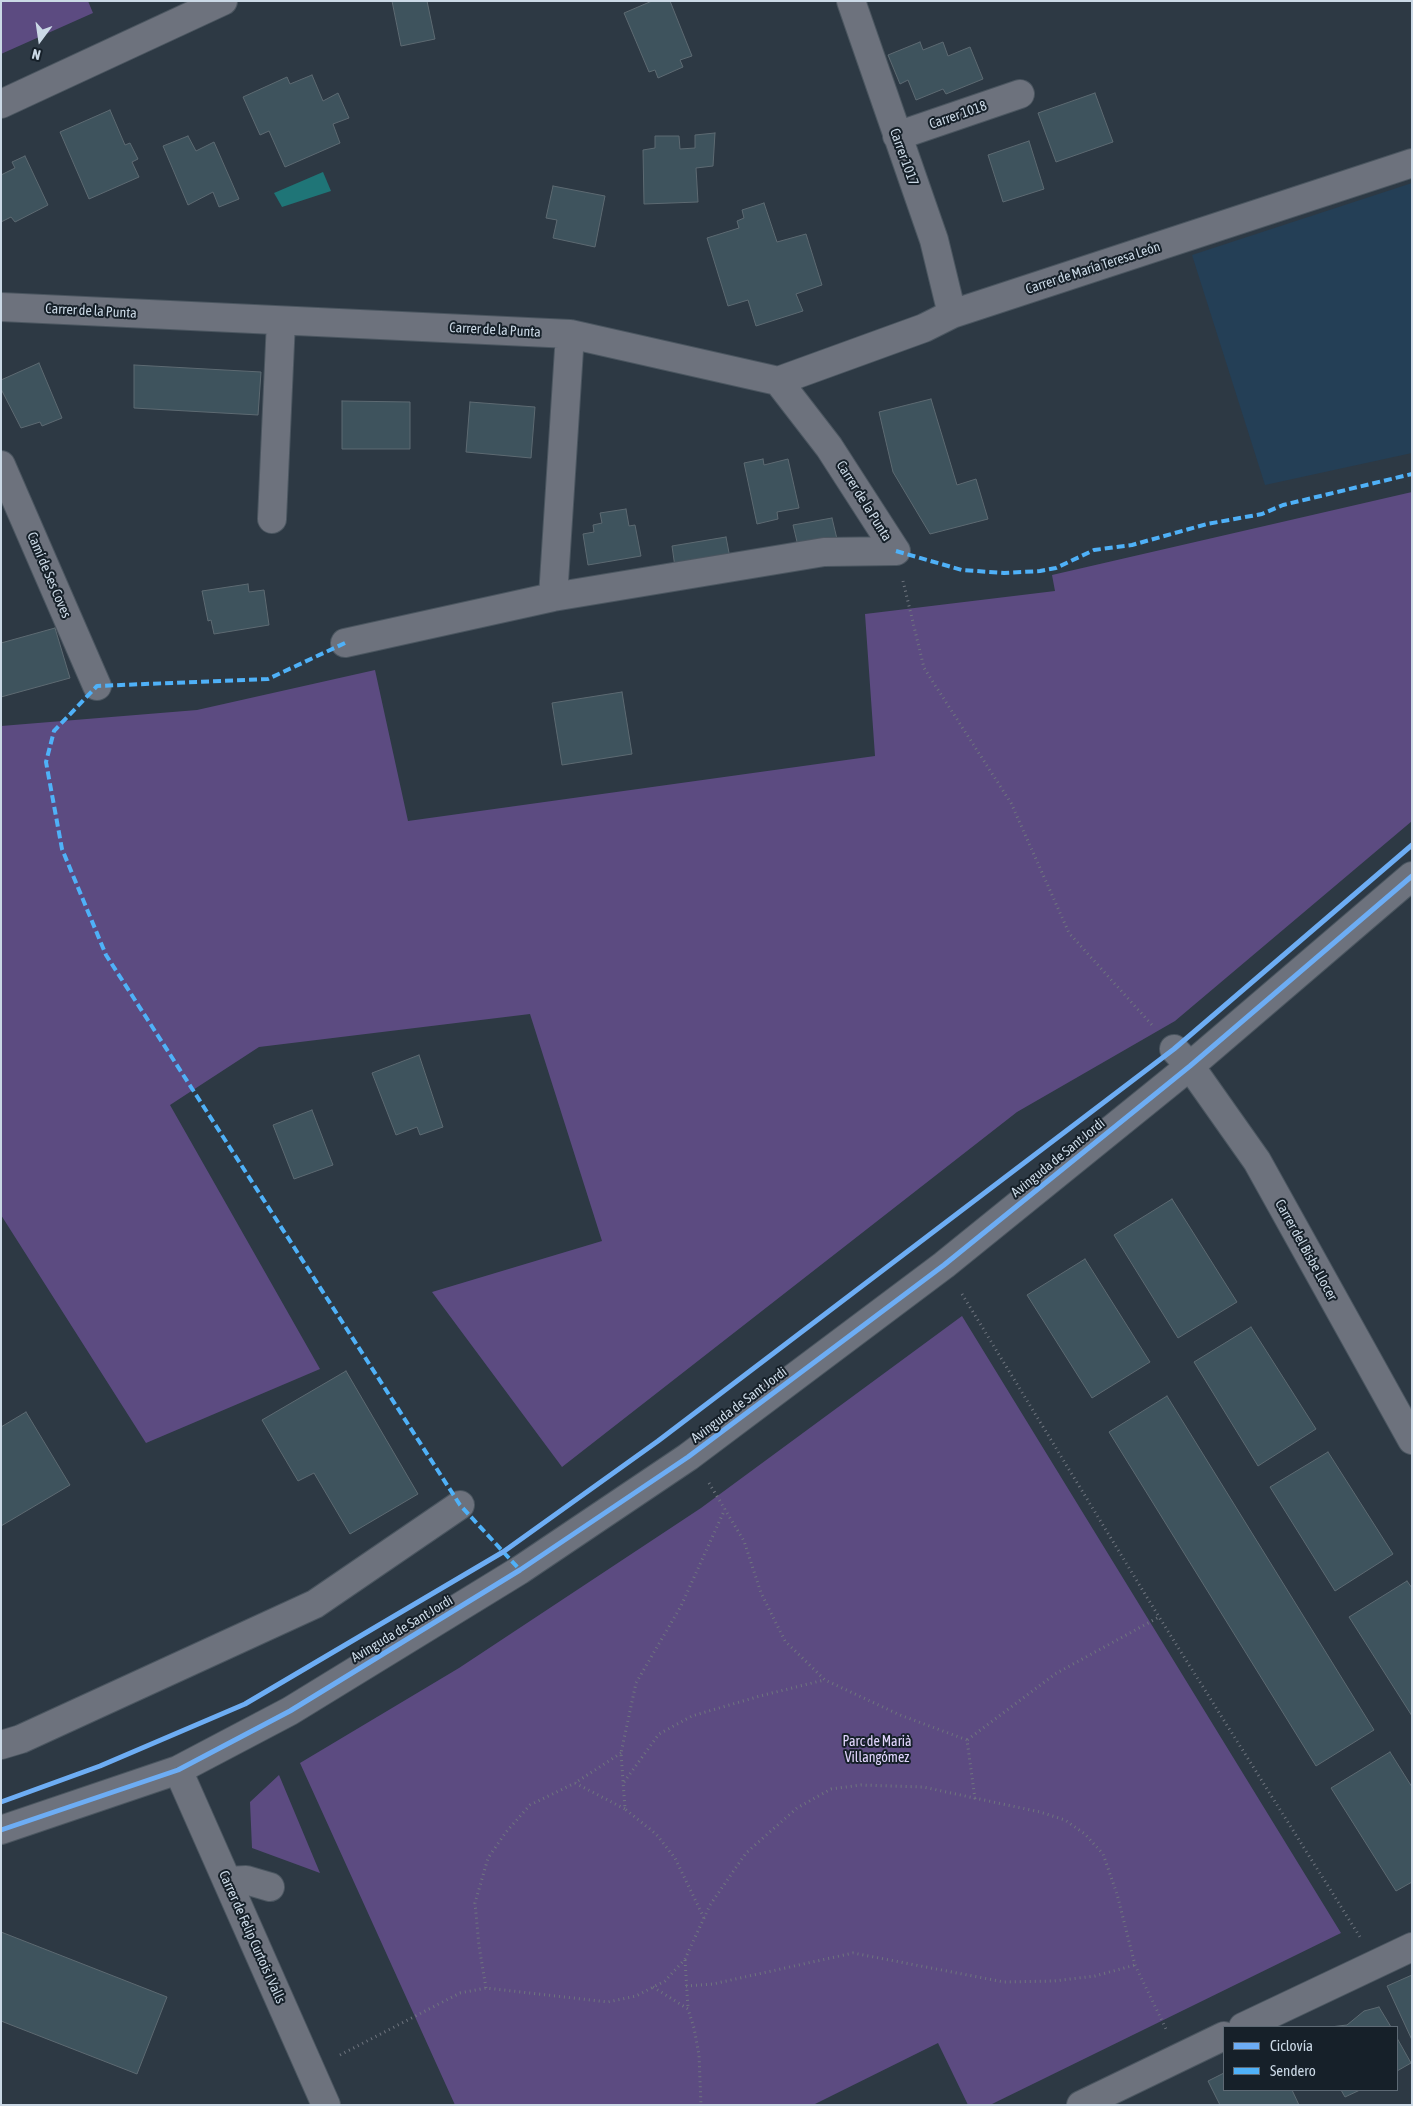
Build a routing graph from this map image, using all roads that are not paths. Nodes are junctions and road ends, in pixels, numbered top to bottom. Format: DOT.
graph roads {
  1 [pos="223,1"];
  2 [pos="851,1"];
  3 [pos="1020,94"];
  4 [pos="1,104"];
  5 [pos="897,136"];
  6 [pos="1412,163"];
  7 [pos="1,307"];
  8 [pos="952,314"];
  9 [pos="281,320"];
  10 [pos="570,334"];
  11 [pos="778,381"];
  12 [pos="1,464"];
  13 [pos="272,519"];
  14 [pos="553,597"];
  15 [pos="345,643"];
  16 [pos="97,686"];
  17 [pos="1412,876"];
  18 [pos="1182,1058"];
  19 [pos="1412,1440"];
  20 [pos="460,1505"];
  21 [pos="1,1745"];
  22 [pos="178,1770"];
  23 [pos="1,1830"];
  24 [pos="227,1881"];
  25 [pos="270,1887"];
  26 [pos="1412,1947"];
  27 [pos="1245,2026"];
  28 [pos="1223,2036"];
  29 [pos="326,2105"];
  30 [pos="1081,2105"];
  1 -- 4 [label="street"];
  2 -- 5 [label="street, Carrer 1017"];
  3 -- 5 [label="street, Carrer 1018"];
  5 -- 8 [label="street, Carrer 1017"];
  6 -- 8 [label="street, Carrer de María Teresa León"];
  7 -- 9 [label="street, Carrer de la Punta"];
  8 -- 11 [label="street, Carrer de María Teresa León"];
  9 -- 10 [label="street, Carrer de la Punta"];
  9 -- 13 [label="street"];
  10 -- 11 [label="street, Carrer de la Punta"];
  10 -- 14 [label="street"];
  11 -- 14 [label="street, Carrer de la Punta"];
  12 -- 16 [label="street, Camí de Ses Coves"];
  14 -- 15 [label="street"];
  17 -- 18 [label="street, Avinguda de Sant Jordi"];
  18 -- 19 [label="street, Carrer del Bisbe Llocer"];
  18 -- 22 [label="street, Avinguda de Sant Jordi"];
  20 -- 21 [label="street"];
  22 -- 23 [label="street, Avinguda de Sant Jordi"];
  22 -- 24 [label="street, Carrer de Felip Curtois i Valls"];
  24 -- 25 [label="street"];
  24 -- 29 [label="street, Carrer de Felip Curtois i Valls"];
  26 -- 27 [label="street"];
  28 -- 30 [label="street"];
}
